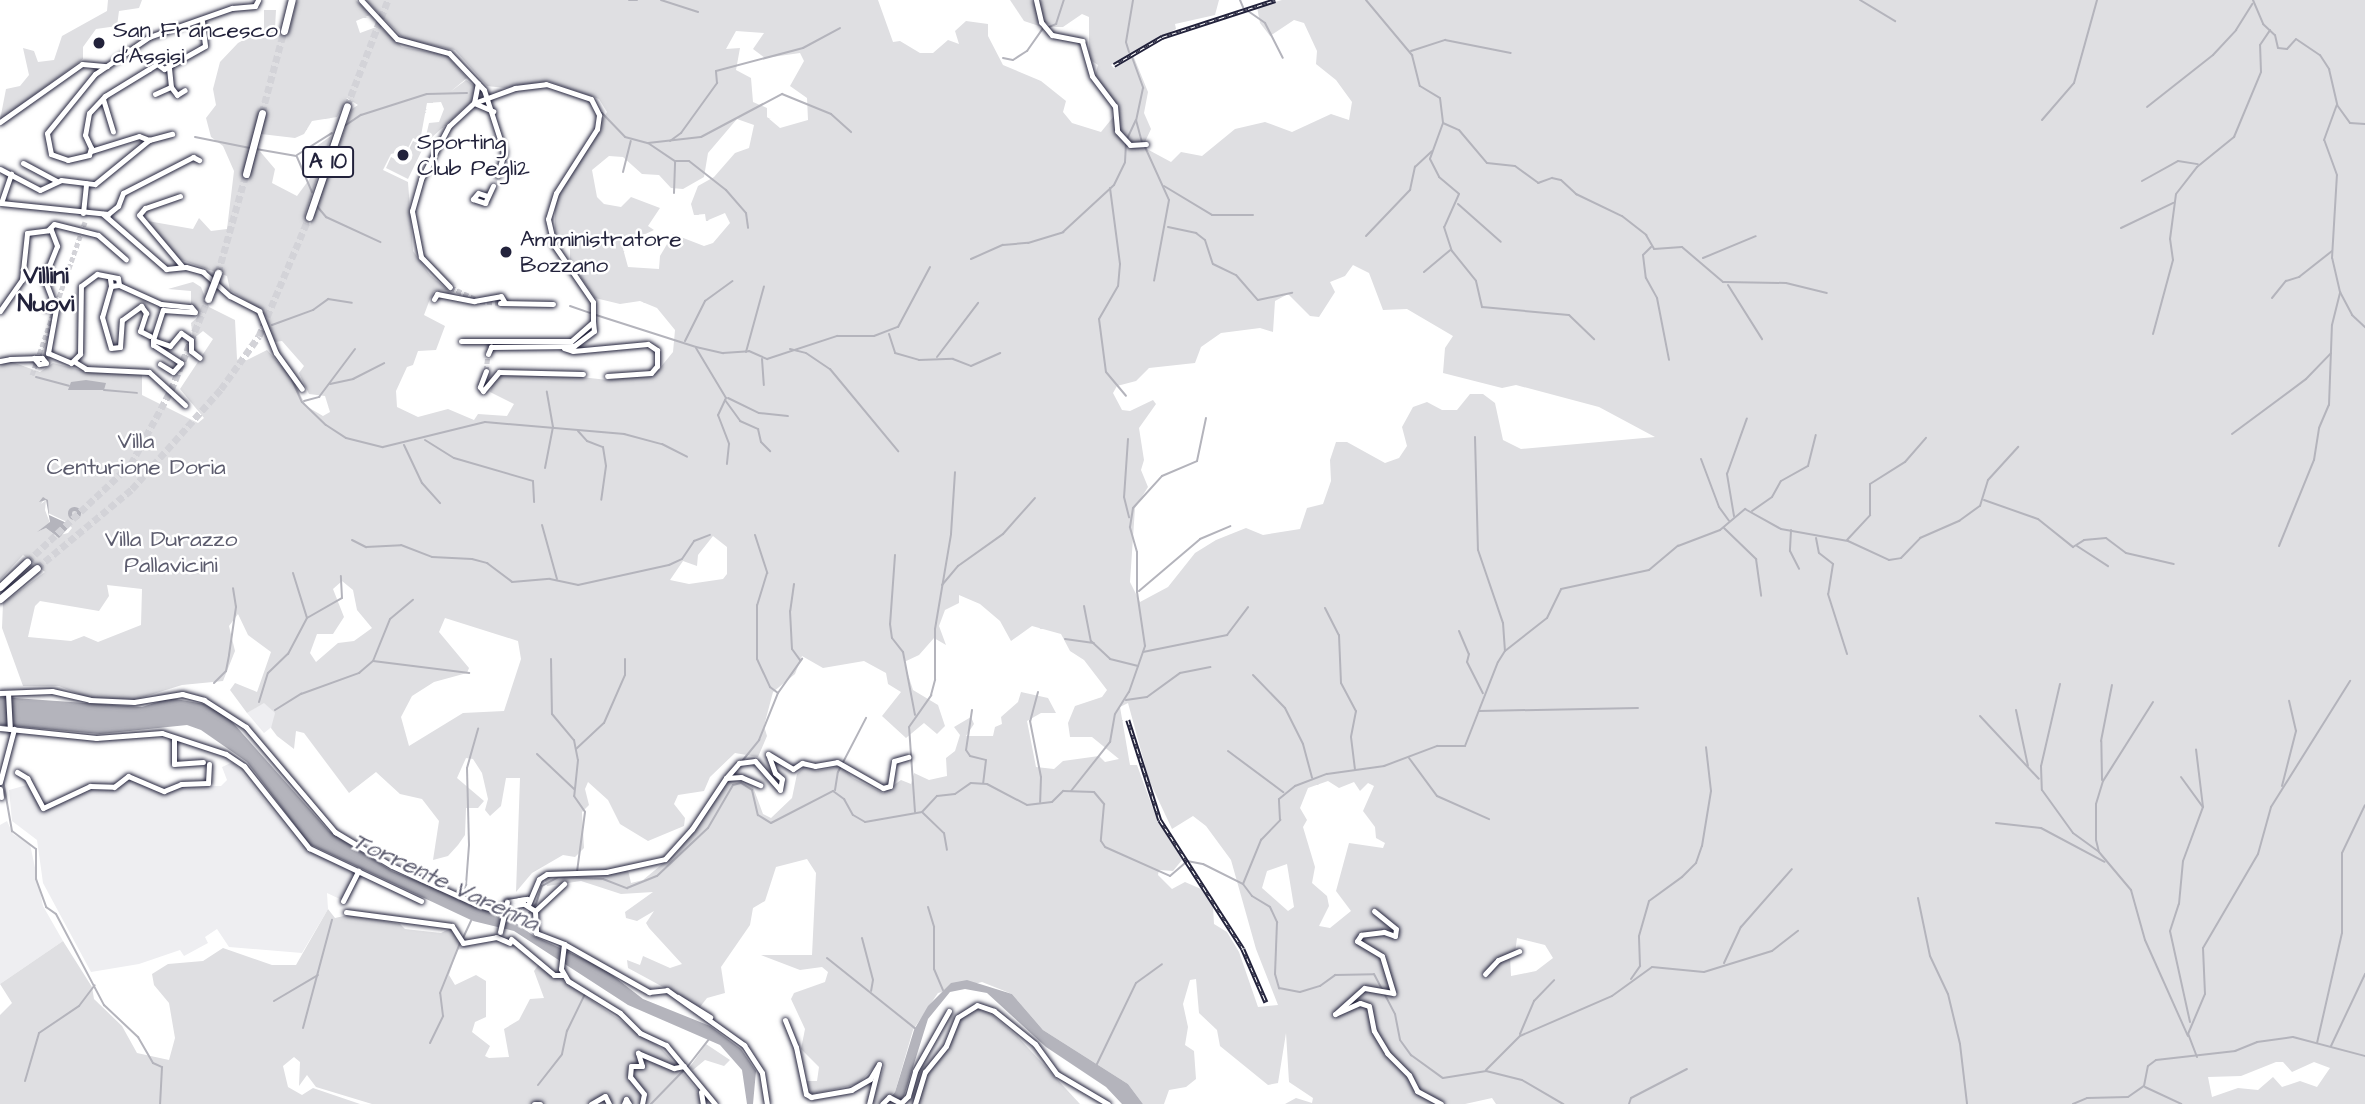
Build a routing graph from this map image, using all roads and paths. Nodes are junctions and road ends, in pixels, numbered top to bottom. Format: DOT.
graph roads {
  1 [pos="258,0"];
  2 [pos="292,0"];
  3 [pos="361,0"];
  4 [pos="1036,0"];
  5 [pos="202,21"];
  6 [pos="284,31"];
  7 [pos="93,64"];
  8 [pos="109,66"];
  9 [pos="169,66"];
  10 [pos="95,74"];
  11 [pos="478,83"];
  12 [pos="171,87"];
  13 [pos="185,90"];
  14 [pos="500,92"];
  15 [pos="155,94"];
  16 [pos="488,96"];
  17 [pos="103,99"];
  18 [pos="474,103"];
  19 [pos="347,106"];
  20 [pos="493,109"];
  21 [pos="261,116"];
  22 [pos="0,122"];
  23 [pos="113,132"];
  24 [pos="172,134"];
  25 [pos="149,140"];
  26 [pos="1146,144"];
  27 [pos="91,151"];
  28 [pos="199,160"];
  29 [pos="23,163"];
  30 [pos="0,169"];
  31 [pos="247,171"];
  32 [pos="11,174"];
  33 [pos="498,175"];
  34 [pos="58,181"];
  35 [pos="86,183"];
  36 [pos="493,186"];
  37 [pos="488,195"];
  38 [pos="180,196"];
  39 [pos="1,205"];
  40 [pos="85,213"];
  41 [pos="103,214"];
  42 [pos="309,217"];
  43 [pos="85,222"];
  44 [pos="48,230"];
  45 [pos="126,259"];
  46 [pos="181,266"];
  47 [pos="218,273"];
  48 [pos="110,279"];
  49 [pos="119,285"];
  50 [pos="111,286"];
  51 [pos="450,287"];
  52 [pos="208,299"];
  53 [pos="434,299"];
  54 [pos="553,304"];
  55 [pos="0,311"];
  56 [pos="593,322"];
  57 [pos="151,338"];
  58 [pos="461,341"];
  59 [pos="565,348"];
  60 [pos="488,354"];
  61 [pos="34,358"];
  62 [pos="200,358"];
  63 [pos="0,361"];
  64 [pos="75,362"];
  65 [pos="160,364"];
  66 [pos="486,371"];
  67 [pos="583,374"];
  68 [pos="607,376"];
  69 [pos="302,389"];
  70 [pos="185,405"];
  71 [pos="27,562"];
  72 [pos="37,568"];
  73 [pos="0,587"];
  74 [pos="0,599"];
  75 [pos="0,693"];
  76 [pos="8,695"];
  77 [pos="0,728"];
  78 [pos="11,729"];
  79 [pos="174,738"];
  80 [pos="908,757"];
  81 [pos="17,772"];
  82 [pos="726,778"];
  83 [pos="0,782"];
  84 [pos="760,785"];
  85 [pos="0,789"];
  86 [pos="1,797"];
  87 [pos="358,871"];
  88 [pos="565,884"];
  89 [pos="343,901"];
  90 [pos="421,901"];
  91 [pos="510,902"];
  92 [pos="529,905"];
  93 [pos="535,911"];
  94 [pos="1374,911"];
  95 [pos="346,912"];
  96 [pos="499,937"];
  97 [pos="564,946"];
  98 [pos="1519,951"];
  99 [pos="1485,974"];
  100 [pos="563,975"];
  101 [pos="672,994"];
  102 [pos="949,1011"];
  103 [pos="710,1017"];
  104 [pos="785,1020"];
  105 [pos="684,1066"];
  106 [pos="700,1089"];
  107 [pos="901,1103"];
  108 [pos="534,1104"];
  109 [pos="540,1104"];
  110 [pos="591,1104"];
  111 [pos="609,1104"];
  112 [pos="642,1104"];
  113 [pos="703,1104"];
  114 [pos="715,1104"];
  115 [pos="767,1104"];
  116 [pos="869,1104"];
  117 [pos="882,1104"];
  118 [pos="915,1104"];
  119 [pos="1108,1104"];
  120 [pos="1441,1104"];
  1 -- 5 [label="street"];
  2 -- 6 [label="highway"];
  3 -- 11 [label="street"];
  4 -- 26 [label="street"];
  5 -- 8 [label="street"];
  5 -- 9 [label="street"];
  7 -- 8 [label="street"];
  7 -- 10 [label="street"];
  7 -- 22 [label="street"];
  8 -- 10 [label="street"];
  9 -- 12 [label="street"];
  9 -- 17 [label="street"];
  10 -- 27 [label="street"];
  11 -- 14 [label="street"];
  11 -- 16 [label="street"];
  11 -- 18 [label="street"];
  12 -- 13 [label="street"];
  12 -- 15 [label="street"];
  14 -- 16 [label="street"];
  14 -- 20 [label="street"];
  14 -- 56 [label="street"];
  16 -- 18 [label="street"];
  16 -- 20 [label="street"];
  17 -- 23 [label="street"];
  17 -- 27 [label="street"];
  18 -- 20 [label="street"];
  18 -- 51 [label="street"];
  19 -- 42 [label="highway, A 10"];
  20 -- 33 [label="street"];
  21 -- 31 [label="highway"];
  24 -- 25 [label="street"];
  25 -- 27 [label="street"];
  25 -- 35 [label="street"];
  28 -- 41 [label="street"];
  29 -- 34 [label="street"];
  30 -- 32 [label="street"];
  32 -- 34 [label="street"];
  32 -- 39 [label="street"];
  34 -- 35 [label="street"];
  35 -- 40 [label="street"];
  36 -- 37 [label="street"];
  38 -- 46 [label="street"];
  39 -- 40 [label="street"];
  40 -- 41 [label="street"];
  40 -- 43 [label="street"];
  41 -- 46 [label="street"];
  44 -- 45 [label="street"];
  44 -- 55 [label="street"];
  44 -- 64 [label="street"];
  46 -- 69 [label="street"];
  47 -- 52 [label="highway, bridge"];
  48 -- 49 [label="street"];
  48 -- 50 [label="street"];
  48 -- 64 [label="street"];
  49 -- 50 [label="street"];
  49 -- 57 [label="street"];
  50 -- 57 [label="street"];
  53 -- 54 [label="street"];
  56 -- 58 [label="street"];
  56 -- 59 [label="street"];
  57 -- 62 [label="street"];
  57 -- 65 [label="street"];
  59 -- 60 [label="street"];
  59 -- 68 [label="street"];
  61 -- 63 [label="street"];
  64 -- 70 [label="street"];
  66 -- 67 [label="street"];
  71 -- 73 [label="highway"];
  72 -- 74 [label="highway"];
  75 -- 76 [label="street"];
  76 -- 78 [label="street"];
  76 -- 91 [label="street"];
  77 -- 78 [label="street"];
  78 -- 79 [label="street"];
  78 -- 83 [label="street"];
  79 -- 81 [label="street"];
  79 -- 87 [label="street"];
  80 -- 82 [label="street"];
  82 -- 84 [label="street"];
  82 -- 92 [label="street"];
  85 -- 86 [label="street"];
  87 -- 89 [label="street"];
  87 -- 90 [label="street"];
  88 -- 93 [label="street"];
  91 -- 92 [label="street"];
  91 -- 96 [label="street, bridge"];
  92 -- 93 [label="street"];
  93 -- 97 [label="street"];
  94 -- 120 [label="street"];
  95 -- 96 [label="street"];
  96 -- 100 [label="street"];
  97 -- 100 [label="street"];
  97 -- 101 [label="street"];
  98 -- 99 [label="street"];
  100 -- 105 [label="street"];
  101 -- 103 [label="street"];
  101 -- 115 [label="street"];
  102 -- 107 [label="street"];
  104 -- 116 [label="street"];
  105 -- 106 [label="street"];
  105 -- 112 [label="street"];
  106 -- 113 [label="street"];
  106 -- 114 [label="street"];
  107 -- 117 [label="street"];
  108 -- 109 [label="street"];
  110 -- 111 [label="street"];
  118 -- 119 [label="street"];
}
